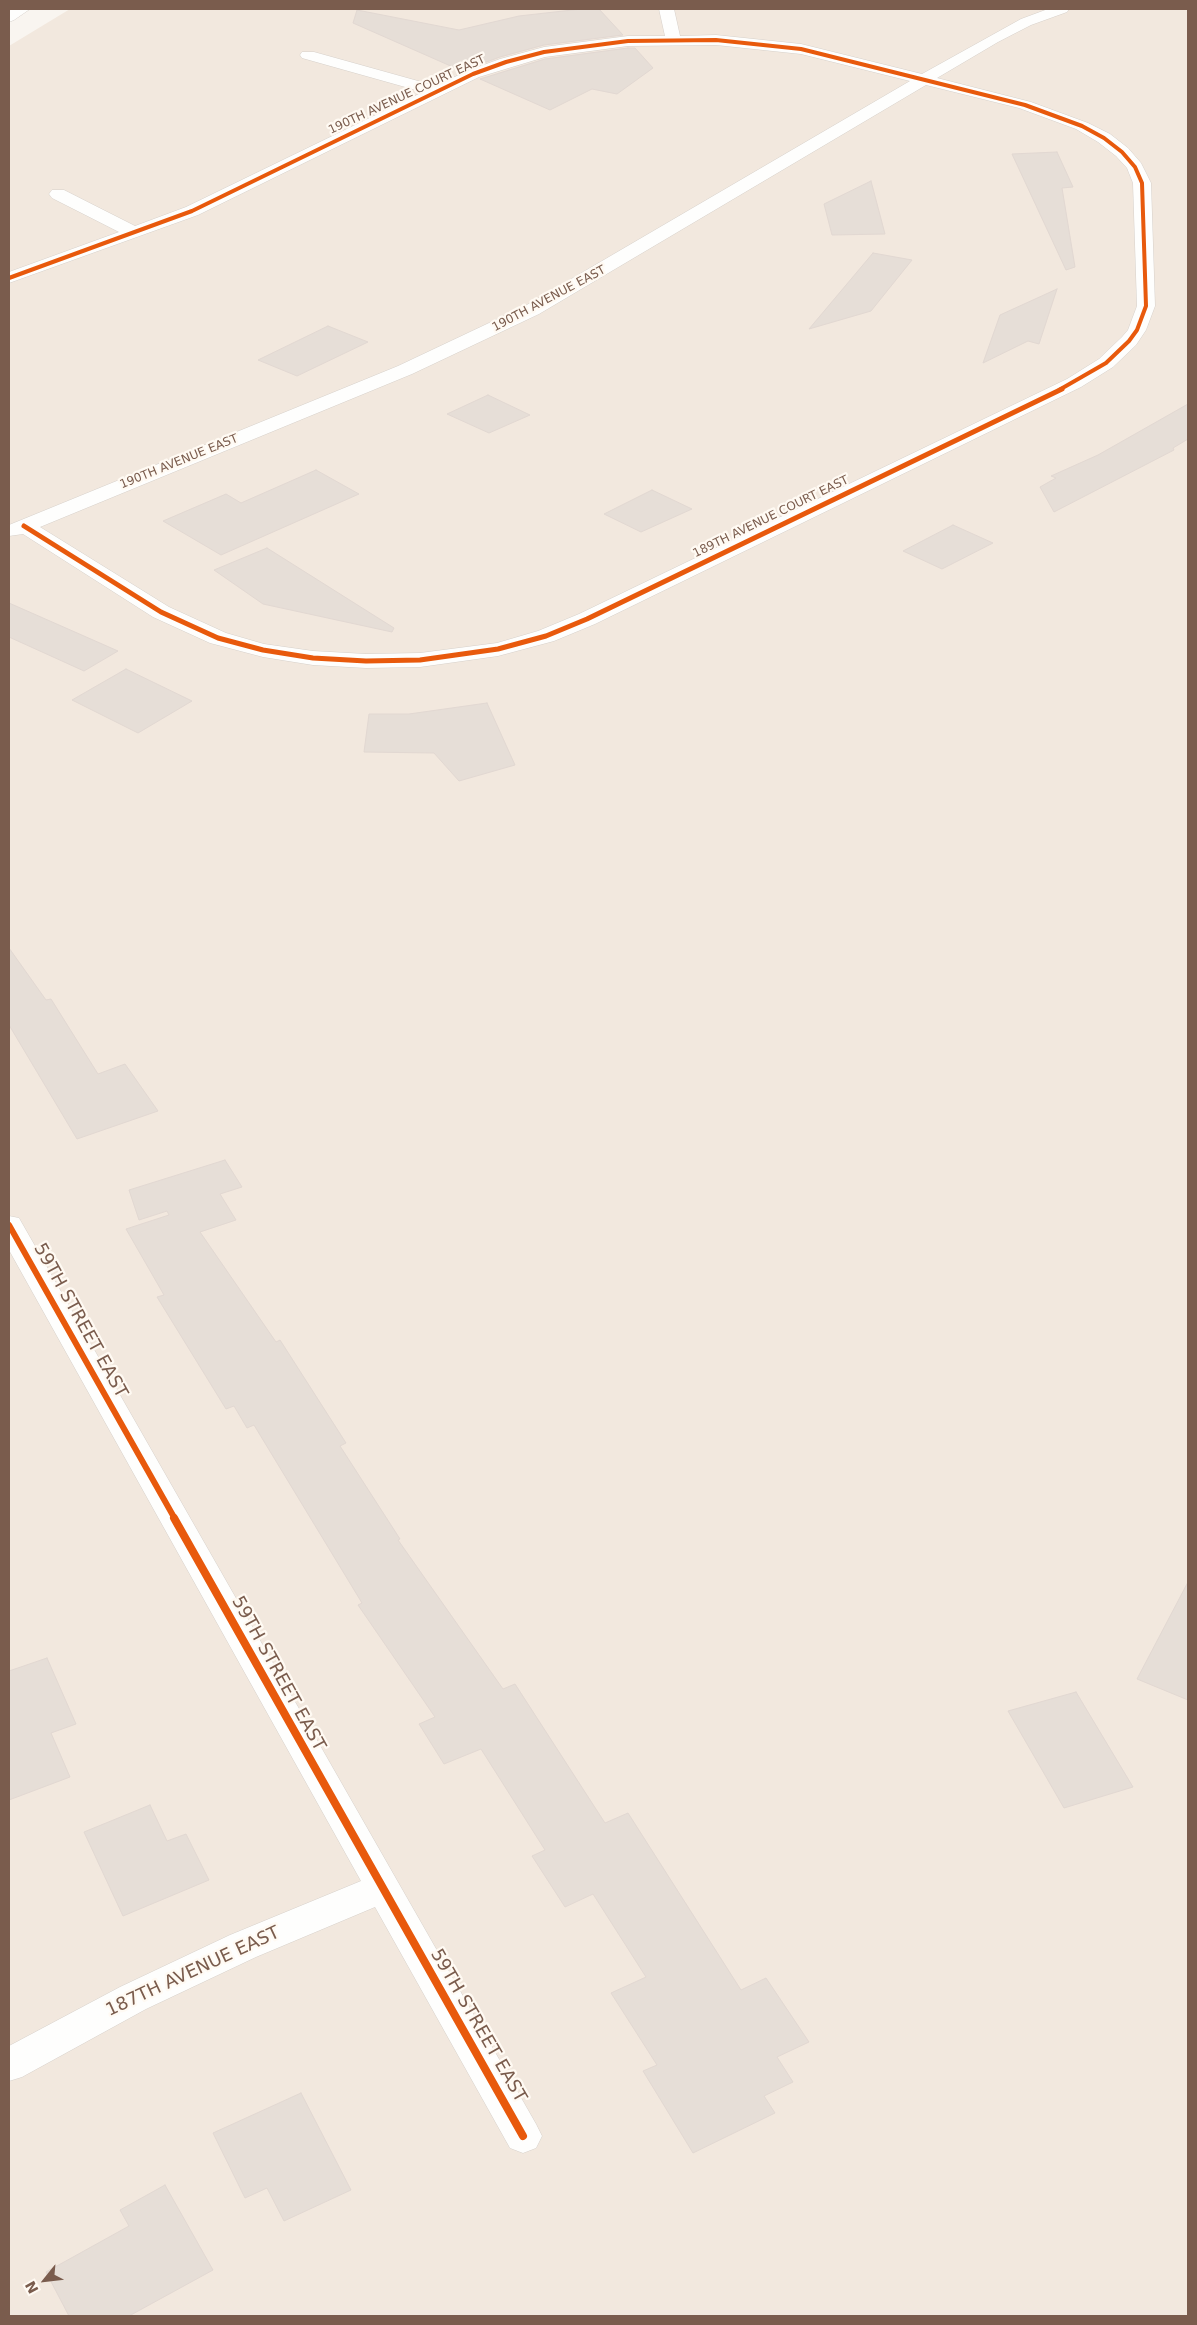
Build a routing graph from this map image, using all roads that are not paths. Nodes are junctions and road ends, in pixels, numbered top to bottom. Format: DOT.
graph roads {
  1 [pos="22,9"];
  2 [pos="667,9"];
  3 [pos="1062,9"];
  4 [pos="9,17"];
  5 [pos="673,39"];
  6 [pos="308,55"];
  7 [pos="926,80"];
  8 [pos="437,91"];
  9 [pos="58,194"];
  10 [pos="135,233"];
  11 [pos="9,278"];
  12 [pos="17,529"];
  13 [pos="9,1225"];
  14 [pos="382,1888"];
  15 [pos="9,2066"];
  16 [pos="523,2136"];
  1 -- 4 [label="street"];
  2 -- 5 [label="street"];
  3 -- 7 [label="street, 190TH AVENUE EAST"];
  5 -- 7 [label="street, 190TH AVENUE COURT EAST"];
  5 -- 8 [label="street, 190TH AVENUE COURT EAST"];
  6 -- 8 [label="street"];
  7 -- 12 [label="street, 190TH AVENUE EAST"];
  7 -- 12 [label="street, 189TH AVENUE COURT EAST"];
  8 -- 10 [label="street, 190TH AVENUE COURT EAST"];
  9 -- 10 [label="street"];
  10 -- 11 [label="street, 190TH AVENUE COURT EAST"];
  13 -- 14 [label="street, 59TH STREET EAST"];
  14 -- 15 [label="street, 187TH AVENUE EAST"];
  14 -- 16 [label="street, 59TH STREET EAST"];
}
